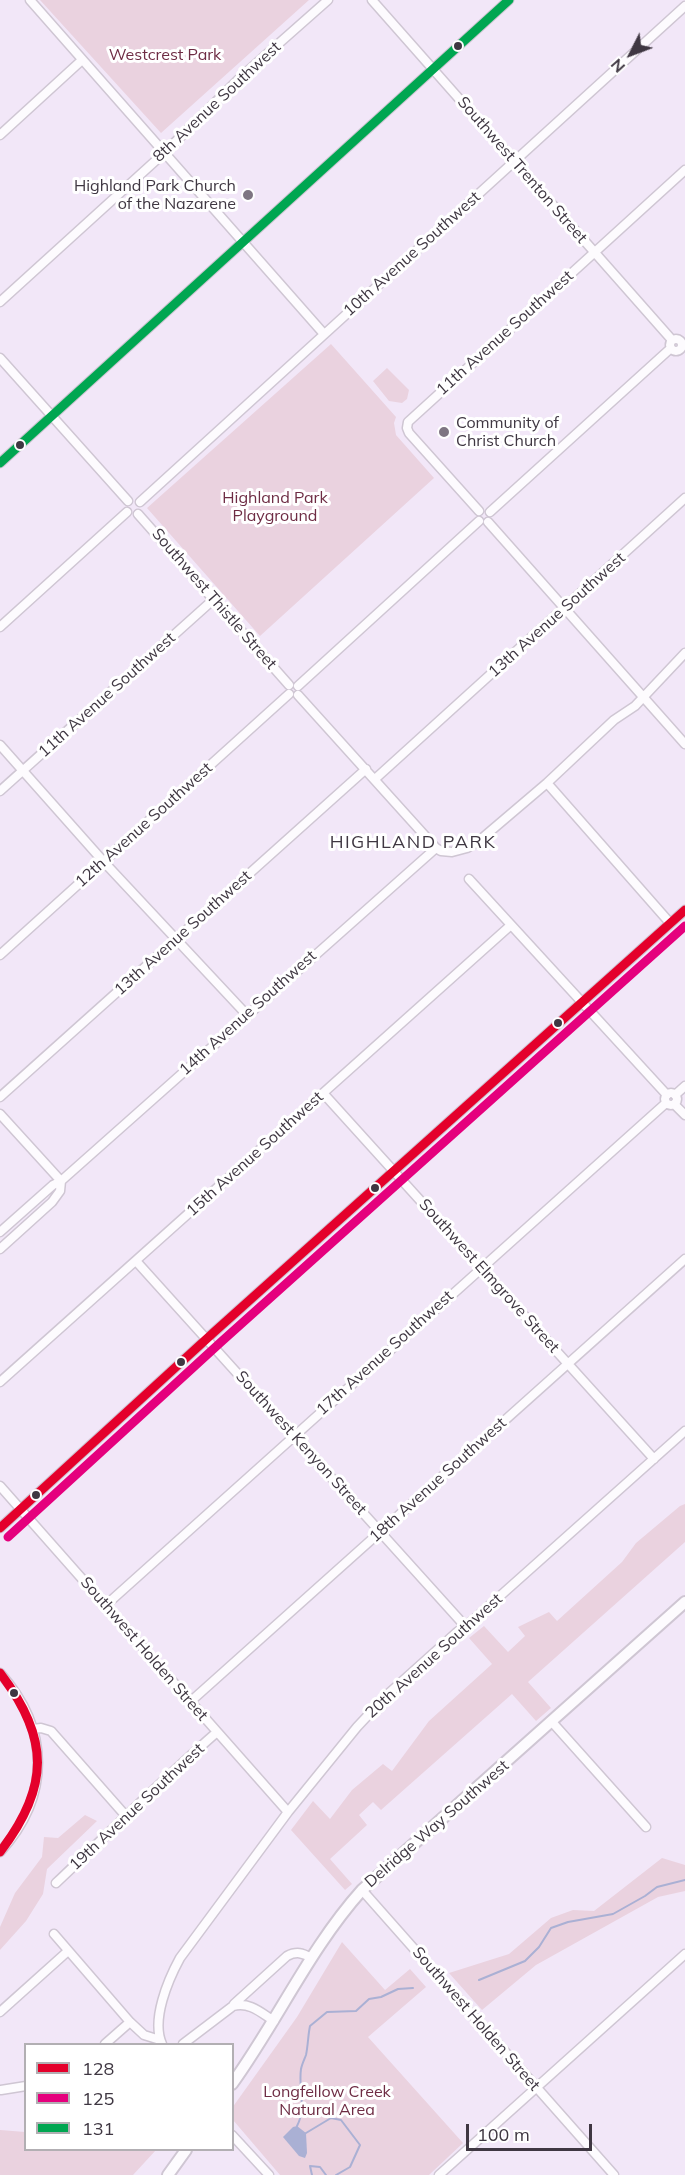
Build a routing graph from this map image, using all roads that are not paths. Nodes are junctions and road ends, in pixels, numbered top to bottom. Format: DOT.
graph roads {
  1 [pos="30,0"];
  2 [pos="328,0"];
  3 [pos="372,0"];
  4 [pos="509,0"];
  5 [pos="685,6"];
  6 [pos="82,60"];
  7 [pos="434,69"];
  8 [pos="0,135"];
  9 [pos="164,153"];
  10 [pos="515,162"];
  11 [pos="685,170"];
  12 [pos="242,242"];
  13 [pos="595,253"];
  14 [pos="0,302"];
  15 [pos="324,334"];
  16 [pos="679,345"];
  17 [pos="0,357"];
  18 [pos="52,416"];
  19 [pos="0,463"];
  20 [pos="685,498"];
  21 [pos="128,501"];
  22 [pos="140,502"];
  23 [pos="479,511"];
  24 [pos="127,512"];
  25 [pos="490,512"];
  26 [pos="138,514"];
  27 [pos="484,521"];
  28 [pos="214,599"];
  29 [pos="564,609"];
  30 [pos="0,627"];
  31 [pos="685,653"];
  32 [pos="294,690"];
  33 [pos="644,698"];
  34 [pos="685,744"];
  35 [pos="0,745"];
  36 [pos="366,769"];
  37 [pos="23,771"];
  38 [pos="375,779"];
  39 [pos="547,783"];
  40 [pos="0,791"];
  41 [pos="436,848"];
  42 [pos="103,861"];
  43 [pos="469,879"];
  44 [pos="685,910"];
  45 [pos="670,923"];
  46 [pos="511,925"];
  47 [pos="177,939"];
  48 [pos="0,955"];
  49 [pos="582,1002"];
  50 [pos="246,1014"];
  51 [pos="685,1086"];
  52 [pos="323,1093"];
  53 [pos="0,1097"];
  54 [pos="671,1099"];
  55 [pos="0,1114"];
  56 [pos="685,1115"];
  57 [pos="394,1171"];
  58 [pos="61,1181"];
  59 [pos="0,1232"];
  60 [pos="0,1249"];
  61 [pos="685,1258"];
  62 [pos="136,1261"];
  63 [pos="481,1268"];
  64 [pos="207,1338"];
  65 [pos="568,1364"];
  66 [pos="0,1382"];
  67 [pos="685,1431"];
  68 [pos="294,1435"];
  69 [pos="654,1459"];
  70 [pos="0,1486"];
  71 [pos="21,1509"];
  72 [pos="0,1528"];
  73 [pos="381,1532"];
  74 [pos="685,1602"];
  75 [pos="106,1605"];
  76 [pos="465,1626"];
  77 [pos="1,1675"];
  78 [pos="190,1701"];
  79 [pos="552,1722"];
  80 [pos="33,1729"];
  81 [pos="217,1732"];
  82 [pos="288,1812"];
  83 [pos="125,1815"];
  84 [pos="646,1827"];
  85 [pos="0,1852"];
  86 [pos="56,1883"];
  87 [pos="362,1890"];
  88 [pos="54,1934"];
  89 [pos="68,1951"];
  90 [pos="685,1954"];
  91 [pos="312,1958"];
  92 [pos="233,2006"];
  93 [pos="0,2012"];
  94 [pos="274,2021"];
  95 [pos="130,2022"];
  96 [pos="161,2042"];
  97 [pos="106,2043"];
  98 [pos="184,2043"];
  99 [pos="234,2081"];
  100 [pos="24,2086"];
  101 [pos="536,2088"];
  102 [pos="1,2090"];
  103 [pos="234,2137"];
  104 [pos="185,2151"];
  105 [pos="168,2175"];
  106 [pos="269,2175"];
  107 [pos="439,2175"];
  108 [pos="614,2175"];
  1 -- 6 [label="street"];
  2 -- 9 [label="street, 8th Avenue Southwest"];
  3 -- 7 [label="street, Southwest Trenton Street"];
  4 -- 7 [label="street"];
  5 -- 10 [label="street, 10th Avenue Southwest"];
  6 -- 8 [label="street"];
  6 -- 9 [label="street"];
  7 -- 10 [label="street, Southwest Trenton Street"];
  7 -- 12 [label="street"];
  9 -- 12 [label="street"];
  9 -- 14 [label="street, 8th Avenue Southwest"];
  10 -- 13 [label="street, Southwest Trenton Street"];
  10 -- 15 [label="street, 10th Avenue Southwest"];
  11 -- 13 [label="street, 11th Avenue Southwest"];
  12 -- 15 [label="street"];
  12 -- 18 [label="street"];
  13 -- 16 [label="street, Southwest Trenton Street"];
  13 -- 23 [label="street, 11th Avenue Southwest"];
  15 -- 22 [label="street, 10th Avenue Southwest"];
  16 -- 25 [label="street"];
  17 -- 18 [label="street"];
  18 -- 19 [label="street"];
  18 -- 21 [label="street"];
  20 -- 29 [label="street, 13th Avenue Southwest"];
  21 -- 22 [label="street"];
  21 -- 24 [label="street"];
  22 -- 26 [label="street"];
  23 -- 25 [label="street"];
  23 -- 27 [label="street"];
  24 -- 26 [label="street"];
  24 -- 30 [label="street"];
  25 -- 27 [label="street"];
  26 -- 28 [label="street, Southwest Thistle Street"];
  27 -- 29 [label="street"];
  27 -- 32 [label="street, 12th Avenue Southwest"];
  28 -- 32 [label="street, Southwest Thistle Street"];
  28 -- 37 [label="street, 11th Avenue Southwest"];
  29 -- 33 [label="street"];
  29 -- 38 [label="street, 13th Avenue Southwest"];
  31 -- 33 [label="street"];
  32 -- 36 [label="street, Southwest Thistle Street"];
  32 -- 42 [label="street, 12th Avenue Southwest"];
  33 -- 34 [label="street"];
  33 -- 39 [label="street"];
  35 -- 37 [label="street"];
  36 -- 38 [label="street, Southwest Thistle Street"];
  36 -- 47 [label="street, 13th Avenue Southwest"];
  37 -- 40 [label="street, 11th Avenue Southwest"];
  37 -- 42 [label="street"];
  38 -- 41 [label="street, Southwest Thistle Street"];
  39 -- 41 [label="street"];
  39 -- 45 [label="street"];
  41 -- 50 [label="street, 14th Avenue Southwest"];
  42 -- 47 [label="street"];
  42 -- 48 [label="street, 12th Avenue Southwest"];
  43 -- 46 [label="street"];
  44 -- 45 [label="street"];
  45 -- 49 [label="street"];
  46 -- 49 [label="street"];
  46 -- 52 [label="street, 15th Avenue Southwest"];
  47 -- 50 [label="street"];
  47 -- 53 [label="street, 13th Avenue Southwest"];
  49 -- 54 [label="street"];
  49 -- 57 [label="street"];
  50 -- 58 [label="street, 14th Avenue Southwest"];
  51 -- 54 [label="street, 17th Avenue Southwest"];
  52 -- 57 [label="street, Southwest Elmgrove Street"];
  52 -- 62 [label="street, 15th Avenue Southwest"];
  54 -- 56 [label="street"];
  54 -- 63 [label="street, 17th Avenue Southwest"];
  55 -- 58 [label="street"];
  57 -- 63 [label="street, Southwest Elmgrove Street"];
  57 -- 64 [label="street"];
  58 -- 59 [label="street, 14th Avenue Southwest"];
  58 -- 60 [label="street, 14th Avenue Southwest"];
  61 -- 65 [label="street, 18th Avenue Southwest"];
  62 -- 64 [label="street, Southwest Kenyon Street"];
  62 -- 66 [label="street, 15th Avenue Southwest"];
  63 -- 65 [label="street, Southwest Elmgrove Street"];
  63 -- 68 [label="street, 17th Avenue Southwest"];
  64 -- 68 [label="street, Southwest Kenyon Street"];
  64 -- 71 [label="street"];
  65 -- 69 [label="street, Southwest Elmgrove Street"];
  65 -- 73 [label="street, 18th Avenue Southwest"];
  67 -- 69 [label="street, 20th Avenue Southwest"];
  68 -- 73 [label="street, Southwest Kenyon Street"];
  68 -- 75 [label="street, 17th Avenue Southwest"];
  69 -- 76 [label="street, 20th Avenue Southwest"];
  70 -- 71 [label="street, Southwest Holden Street"];
  71 -- 72 [label="street"];
  71 -- 75 [label="street, Southwest Holden Street"];
  73 -- 76 [label="street, Southwest Kenyon Street"];
  73 -- 78 [label="street, 18th Avenue Southwest"];
  74 -- 79 [label="main road, Delridge Way Southwest"];
  75 -- 78 [label="street, Southwest Holden Street"];
  76 -- 82 [label="street, 20th Avenue Southwest"];
  77 -- 80 [label="street"];
  78 -- 81 [label="street, Southwest Holden Street"];
  79 -- 84 [label="street"];
  79 -- 87 [label="main road, Delridge Way Southwest"];
  80 -- 83 [label="street"];
  80 -- 85 [label="street"];
  81 -- 82 [label="street, Southwest Holden Street"];
  81 -- 83 [label="street, 19th Avenue Southwest"];
  82 -- 96 [label="street, 20th Avenue Southwest"];
  83 -- 86 [label="street, 19th Avenue Southwest"];
  87 -- 91 [label="main road, Delridge Way Southwest"];
  87 -- 101 [label="street, Southwest Holden Street"];
  88 -- 89 [label="street"];
  89 -- 93 [label="street"];
  89 -- 95 [label="street"];
  90 -- 101 [label="street"];
  91 -- 92 [label="street"];
  91 -- 94 [label="main road, Delridge Way Southwest"];
  92 -- 94 [label="street"];
  92 -- 98 [label="street"];
  94 -- 99 [label="main road, Delridge Way Southwest"];
  95 -- 96 [label="street"];
  95 -- 97 [label="street"];
  100 -- 102 [label="street"];
  101 -- 107 [label="street"];
  101 -- 108 [label="street, Southwest Holden Street"];
  103 -- 106 [label="street"];
  104 -- 105 [label="main road"];
}
